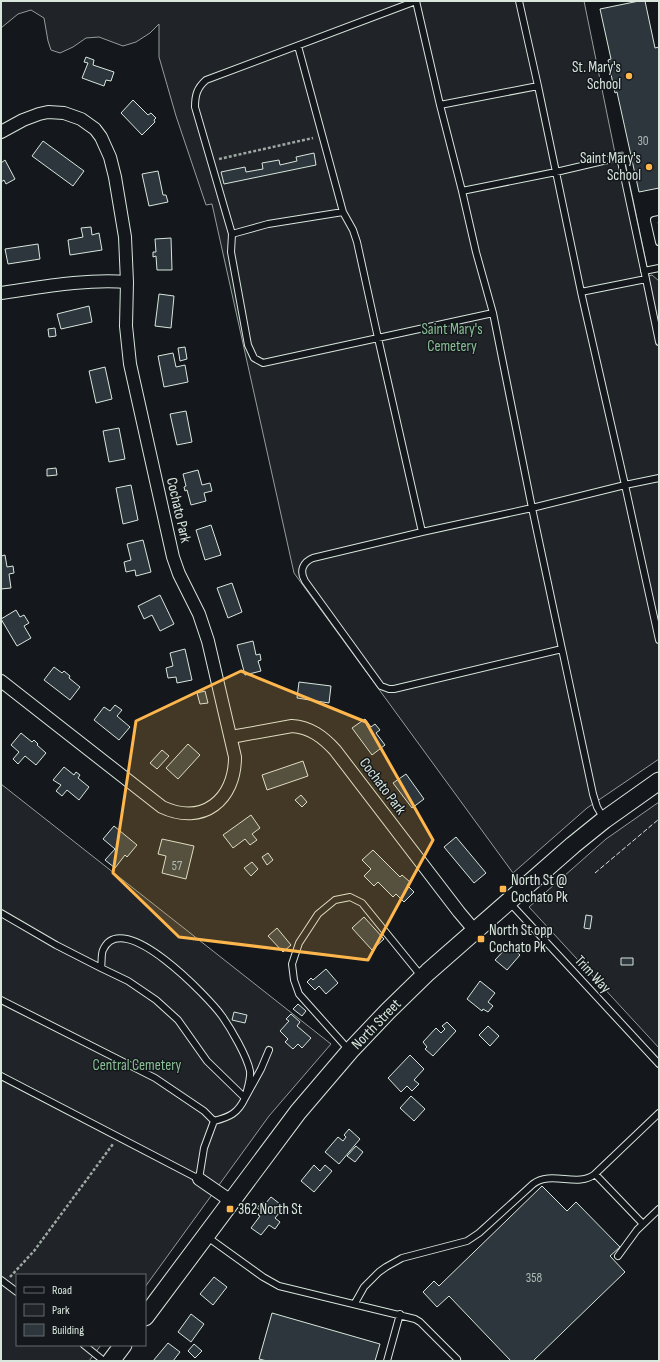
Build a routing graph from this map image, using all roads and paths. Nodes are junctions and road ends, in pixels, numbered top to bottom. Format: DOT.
graph roads {
  1 [pos="416,1"];
  2 [pos="519,1"];
  3 [pos="298,46"];
  4 [pos="538,86"];
  5 [pos="440,105"];
  6 [pos="1,132"];
  7 [pos="322,136"];
  8 [pos="211,161"];
  9 [pos="556,172"];
  10 [pos="462,191"];
  11 [pos="343,212"];
  12 [pos="659,219"];
  13 [pos="232,234"];
  14 [pos="659,242"];
  15 [pos="659,268"];
  16 [pos="644,271"];
  17 [pos="646,279"];
  18 [pos="127,282"];
  19 [pos="581,292"];
  20 [pos="1,293"];
  21 [pos="493,313"];
  22 [pos="378,338"];
  23 [pos="659,342"];
  24 [pos="659,478"];
  25 [pos="625,485"];
  26 [pos="532,508"];
  27 [pos="422,532"];
  28 [pos="659,640"];
  29 [pos="562,649"];
  30 [pos="1,681"];
  31 [pos="231,738"];
  32 [pos="659,781"];
  33 [pos="604,820"];
  34 [pos="508,902"];
  35 [pos="1,913"];
  36 [pos="475,931"];
  37 [pos="101,968"];
  38 [pos="423,977"];
  39 [pos="1,1000"];
  40 [pos="269,1050"];
  41 [pos="350,1051"];
  42 [pos="659,1064"];
  43 [pos="1,1076"];
  44 [pos="245,1098"];
  45 [pos="659,1113"];
  46 [pos="214,1121"];
  47 [pos="118,1137"];
  48 [pos="595,1174"];
  49 [pos="199,1179"];
  50 [pos="231,1201"];
  51 [pos="659,1209"];
  52 [pos="643,1224"];
  53 [pos="206,1236"];
  54 [pos="618,1256"];
  55 [pos="3,1281"];
  56 [pos="16,1291"];
  57 [pos="355,1303"];
  58 [pos="400,1314"];
  59 [pos="146,1316"];
  60 [pos="85,1346"];
  61 [pos="122,1346"];
  62 [pos="457,1359"];
  63 [pos="104,1361"];
  64 [pos="111,1361"];
  65 [pos="387,1361"];
  1 -- 3 [label="lane"];
  1 -- 5 [label="lane"];
  2 -- 4 [label="lane"];
  3 -- 7 [label="lane"];
  3 -- 8 [label="lane"];
  4 -- 5 [label="lane"];
  4 -- 9 [label="lane"];
  5 -- 10 [label="lane"];
  6 -- 18 [label="street, Cochato Park"];
  7 -- 8 [label="path"];
  7 -- 11 [label="lane"];
  8 -- 13 [label="lane"];
  9 -- 10 [label="lane"];
  9 -- 16 [label="lane"];
  9 -- 19 [label="lane"];
  10 -- 21 [label="lane"];
  11 -- 13 [label="lane"];
  11 -- 22 [label="lane"];
  12 -- 14 [label="lane"];
  13 -- 22 [label="lane"];
  15 -- 16 [label="lane"];
  16 -- 17 [label="lane"];
  17 -- 19 [label="lane"];
  17 -- 23 [label="lane"];
  18 -- 20 [label="street"];
  18 -- 31 [label="street, Cochato Park"];
  19 -- 25 [label="lane"];
  21 -- 22 [label="lane"];
  21 -- 26 [label="lane"];
  22 -- 27 [label="lane"];
  24 -- 25 [label="lane"];
  25 -- 26 [label="lane"];
  25 -- 28 [label="lane"];
  26 -- 27 [label="lane"];
  26 -- 29 [label="lane"];
  27 -- 29 [label="lane"];
  29 -- 33 [label="lane"];
  30 -- 31 [label="street, Cochato Park"];
  31 -- 36 [label="street, Cochato Park"];
  32 -- 33 [label="main road, North Street"];
  33 -- 34 [label="main road, North Street"];
  34 -- 36 [label="main road, North Street"];
  34 -- 42 [label="lane, Trim Way"];
  35 -- 37 [label="lane"];
  36 -- 38 [label="main road, North Street"];
  37 -- 44 [label="lane"];
  37 -- 44 [label="lane"];
  38 -- 41 [label="main road, North Street"];
  38 -- 41 [label="lane"];
  39 -- 46 [label="lane"];
  40 -- 44 [label="lane"];
  41 -- 50 [label="main road, North Street"];
  43 -- 47 [label="lane"];
  44 -- 46 [label="lane"];
  45 -- 48 [label="lane"];
  46 -- 49 [label="lane"];
  47 -- 49 [label="lane"];
  47 -- 55 [label="path"];
  48 -- 52 [label="lane"];
  48 -- 57 [label="lane"];
  49 -- 50 [label="street"];
  50 -- 53 [label="main road, North Street"];
  51 -- 52 [label="lane"];
  52 -- 54 [label="lane"];
  53 -- 57 [label="lane"];
  53 -- 59 [label="main road, North Street"];
  55 -- 56 [label="lane"];
  57 -- 58 [label="lane"];
  58 -- 62 [label="lane"];
  58 -- 65 [label="lane"];
  60 -- 63 [label="lane"];
  61 -- 64 [label="main road"];
}
